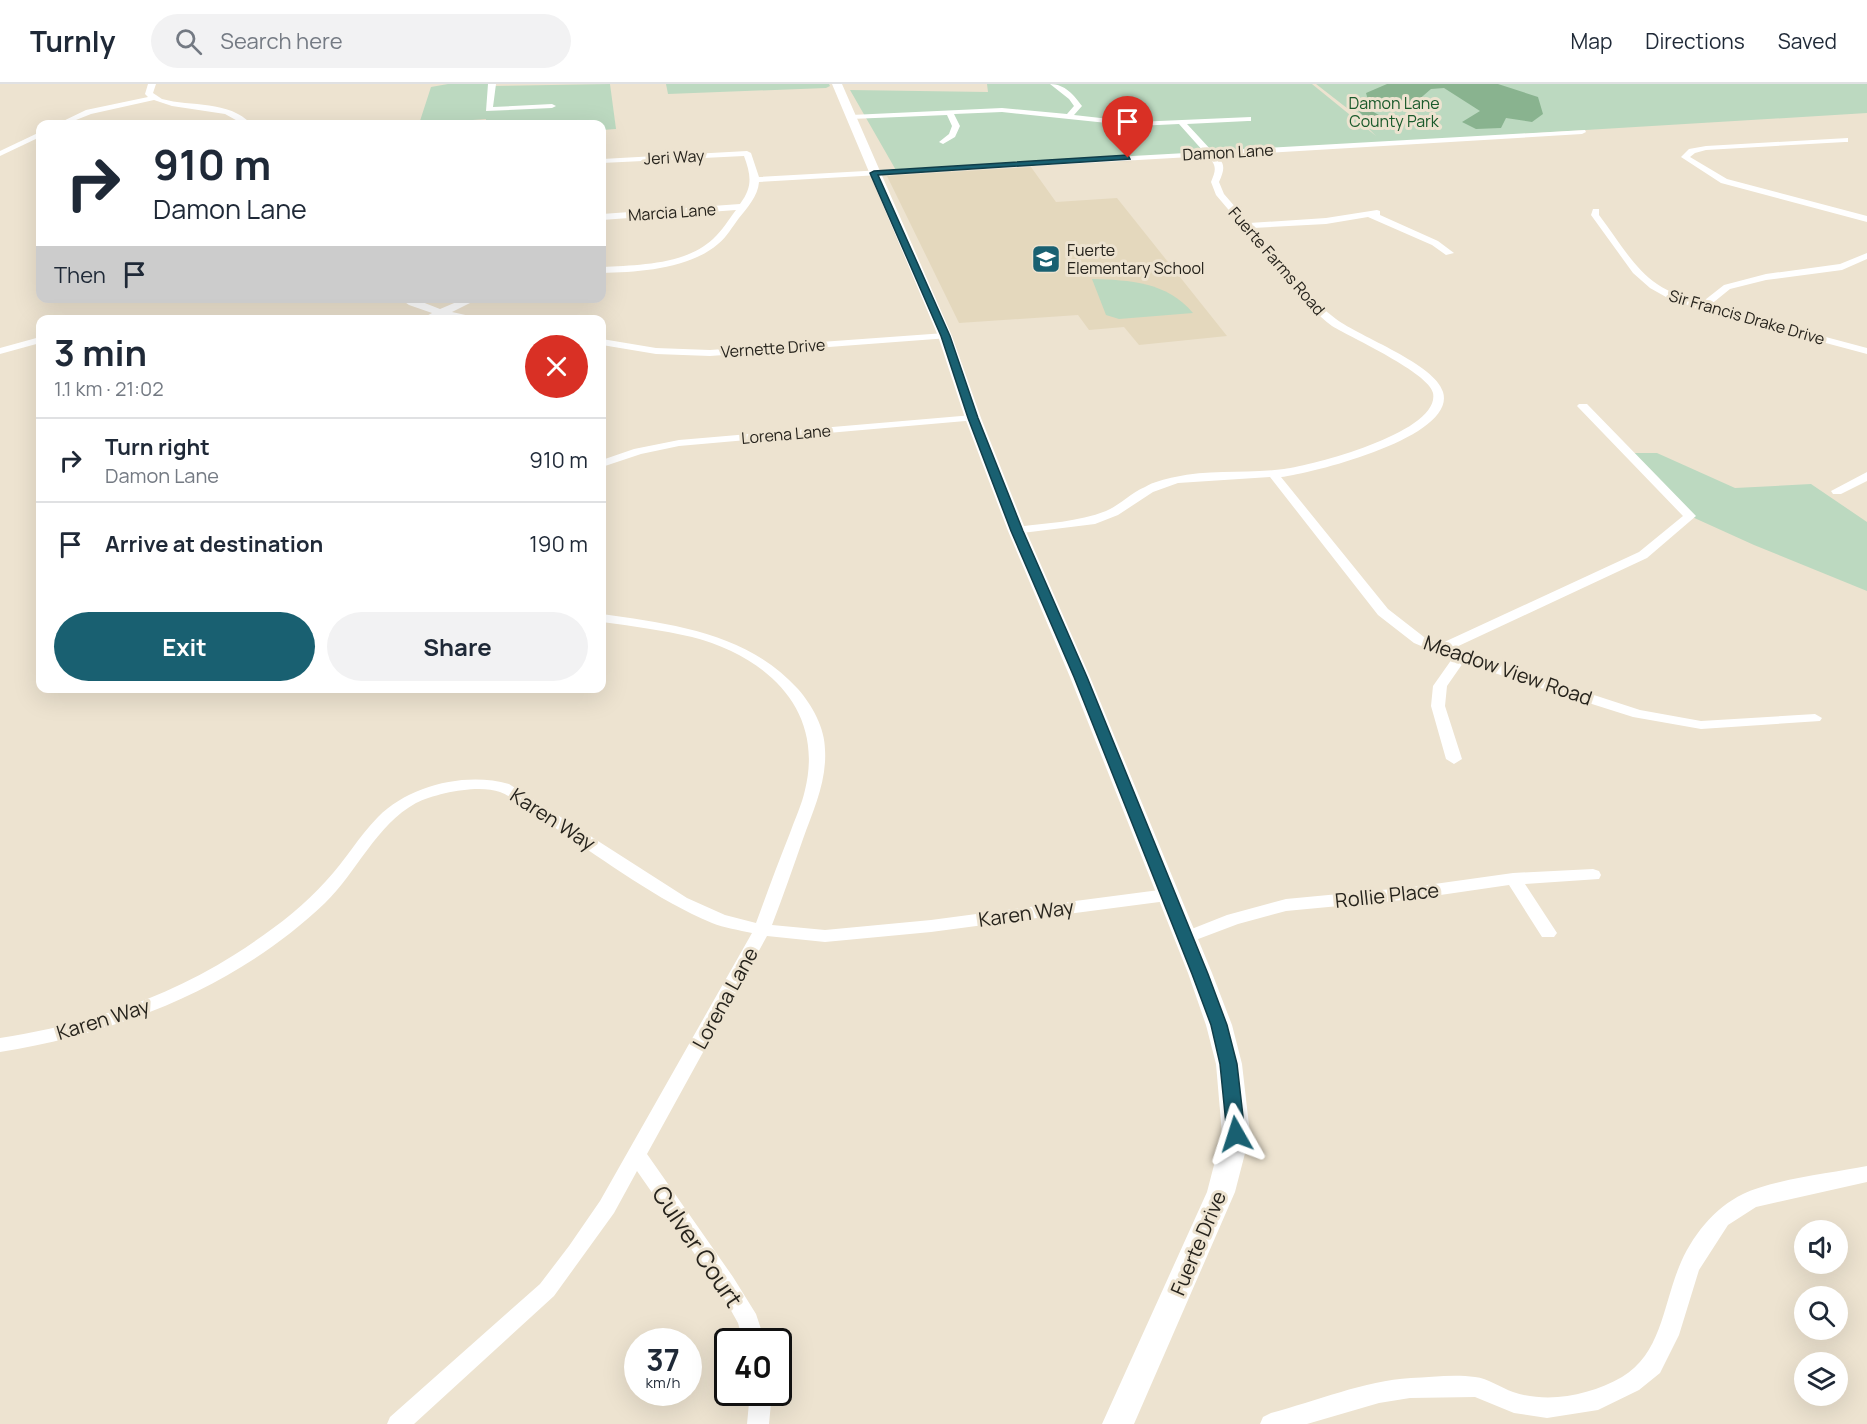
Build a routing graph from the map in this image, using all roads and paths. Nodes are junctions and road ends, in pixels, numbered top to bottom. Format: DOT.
graph roads {
  1 [pos="152,84"];
  2 [pos="492,84"];
  3 [pos="837,84"];
  4 [pos="1054,84"];
  5 [pos="153,98"];
  6 [pos="552,106"];
  7 [pos="949,111"];
  8 [pos="851,117"];
  9 [pos="1069,117"];
  10 [pos="1248,119"];
  11 [pos="71,120"];
  12 [pos="242,120"];
  13 [pos="1181,123"];
  14 [pos="1582,132"];
  15 [pos="36,136"];
  16 [pos="1845,140"];
  17 [pos="943,142"];
  18 [pos="1210,153"];
  19 [pos="0,154"];
  20 [pos="606,161"];
  21 [pos="874,173"];
  22 [pos="757,180"];
  23 [pos="742,207"];
  24 [pos="1596,211"];
  25 [pos="606,217"];
  26 [pos="1867,219"];
  27 [pos="1247,226"];
  28 [pos="1449,253"];
  29 [pos="1867,256"];
  30 [pos="606,270"];
  31 [pos="412,303"];
  32 [pos="463,303"];
  33 [pos="1702,307"];
  34 [pos="442,312"];
  35 [pos="435,315"];
  36 [pos="457,315"];
  37 [pos="945,336"];
  38 [pos="36,341"];
  39 [pos="606,343"];
  40 [pos="0,351"];
  41 [pos="1867,351"];
  42 [pos="1583,406"];
  43 [pos="973,418"];
  44 [pos="606,463"];
  45 [pos="1273,474"];
  46 [pos="1867,476"];
  47 [pos="1837,491"];
  48 [pos="1017,531"];
  49 [pos="606,619"];
  50 [pos="1440,649"];
  51 [pos="1460,657"];
  52 [pos="1815,718"];
  53 [pos="1454,759"];
  54 [pos="1593,875"];
  55 [pos="1513,879"];
  56 [pos="1167,895"];
  57 [pos="762,930"];
  58 [pos="1548,933"];
  59 [pos="1185,938"];
  60 [pos="0,1045"];
  61 [pos="636,1154"];
  62 [pos="1867,1174"];
  63 [pos="750,1328"];
  64 [pos="760,1406"];
  65 [pos="398,1424"];
  66 [pos="758,1424"];
  67 [pos="1118,1424"];
  68 [pos="1271,1424"];
  1 -- 5 [label="street"];
  2 -- 6 [label="street"];
  3 -- 8 [label="street, Fuerte Drive"];
  4 -- 9 [label="street"];
  5 -- 11 [label="street"];
  5 -- 12 [label="street"];
  7 -- 8 [label="street"];
  7 -- 9 [label="street"];
  7 -- 17 [label="street"];
  8 -- 21 [label="street, Fuerte Drive"];
  9 -- 13 [label="street"];
  10 -- 13 [label="street"];
  13 -- 18 [label="street"];
  14 -- 18 [label="street, Damon Lane"];
  15 -- 19 [label="street"];
  16 -- 26 [label="street"];
  18 -- 21 [label="street, Damon Lane"];
  18 -- 27 [label="street, Fuerte Farms Road"];
  20 -- 22 [label="street, Jeri Way"];
  21 -- 22 [label="street"];
  21 -- 37 [label="street, Fuerte Drive"];
  22 -- 23 [label="street"];
  23 -- 25 [label="street, Marcia Lane"];
  23 -- 30 [label="street"];
  24 -- 33 [label="street, Sir Francis Drake Drive"];
  27 -- 28 [label="street"];
  27 -- 45 [label="street, Fuerte Farms Road"];
  29 -- 33 [label="street"];
  31 -- 34 [label="street"];
  32 -- 34 [label="street"];
  33 -- 41 [label="street, Sir Francis Drake Drive"];
  34 -- 35 [label="street"];
  34 -- 36 [label="street"];
  37 -- 39 [label="street, Vernette Drive"];
  37 -- 43 [label="street, Fuerte Drive"];
  38 -- 40 [label="street"];
  42 -- 50 [label="street"];
  43 -- 44 [label="street, Lorena Lane"];
  43 -- 48 [label="street, Fuerte Drive"];
  45 -- 48 [label="street, Fuerte Farms Road"];
  45 -- 50 [label="street, Meadow View Road"];
  46 -- 47 [label="street"];
  48 -- 56 [label="street, Fuerte Drive"];
  49 -- 57 [label="street, Lorena Lane"];
  50 -- 51 [label="street, Meadow View Road"];
  51 -- 52 [label="street, Meadow View Road"];
  51 -- 53 [label="street"];
  54 -- 55 [label="street, Rollie Place"];
  55 -- 58 [label="street"];
  55 -- 59 [label="street, Rollie Place"];
  56 -- 57 [label="street, Karen Way"];
  56 -- 59 [label="street, Fuerte Drive"];
  57 -- 60 [label="street, Karen Way"];
  57 -- 61 [label="street, Lorena Lane"];
  59 -- 67 [label="street, Fuerte Drive"];
  61 -- 63 [label="street, Culver Court"];
  61 -- 65 [label="street, Lorena Lane"];
  62 -- 68 [label="street"];
  64 -- 66 [label="street"];
}
